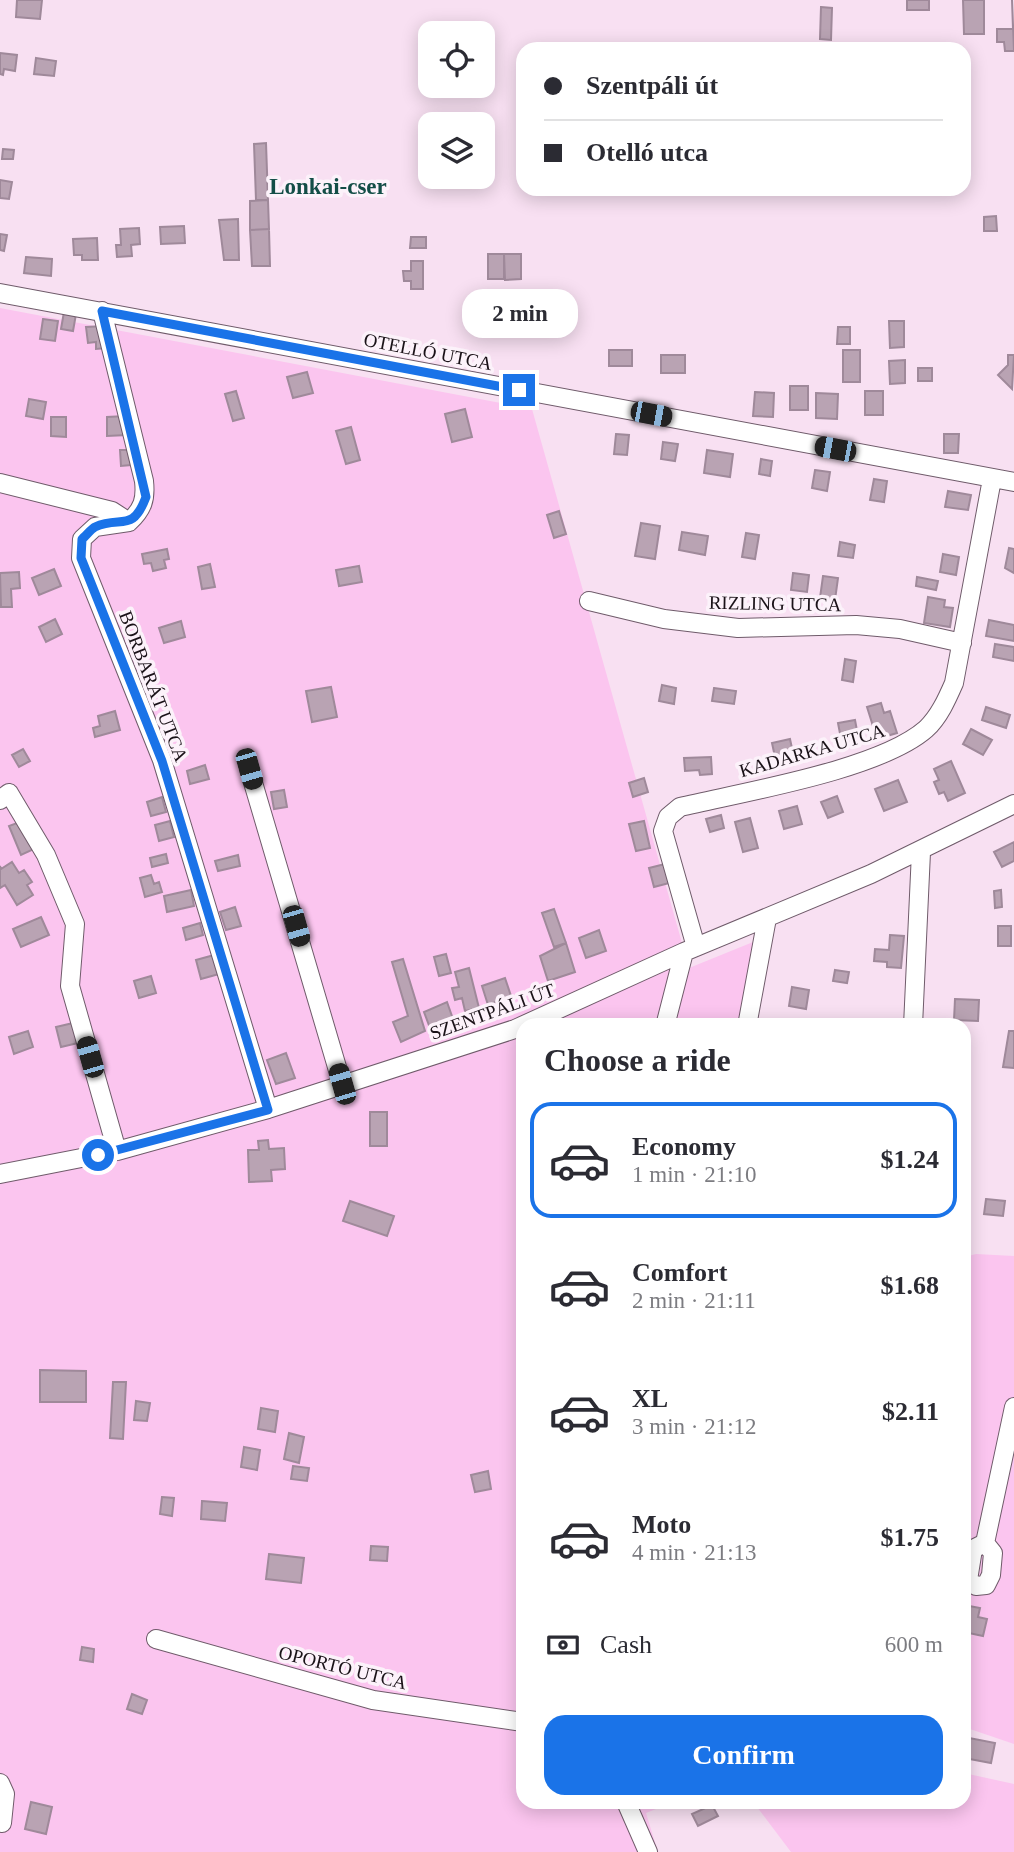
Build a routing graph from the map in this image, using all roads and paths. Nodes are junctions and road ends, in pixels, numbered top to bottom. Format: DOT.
graph roads {
  1 [pos="0,293"];
  2 [pos="102,311"];
  3 [pos="992,479"];
  4 [pos="1014,482"];
  5 [pos="0,483"];
  6 [pos="129,522"];
  7 [pos="589,601"];
  8 [pos="962,643"];
  9 [pos="249,769"];
  10 [pos="0,800"];
  11 [pos="1014,804"];
  12 [pos="921,852"];
  13 [pos="767,918"];
  14 [pos="690,949"];
  15 [pos="539,1018"];
  16 [pos="667,1018"];
  17 [pos="748,1018"];
  18 [pos="913,1018"];
  19 [pos="516,1029"];
  20 [pos="342,1084"];
  21 [pos="268,1110"];
  22 [pos="117,1151"];
  23 [pos="0,1174"];
  24 [pos="1014,1407"];
  25 [pos="985,1543"];
  26 [pos="156,1639"];
  27 [pos="516,1721"];
  28 [pos="0,1783"];
  29 [pos="629,1809"];
  30 [pos="2,1824"];
  31 [pos="648,1852"];
  1 -- 2 [label="street, OTELLÓ UTCA"];
  2 -- 3 [label="street, OTELLÓ UTCA"];
  2 -- 6 [label="street"];
  3 -- 4 [label="street, OTELLÓ UTCA"];
  3 -- 8 [label="street, KADARKA UTCA"];
  5 -- 6 [label="street"];
  6 -- 21 [label="street, BORBARÁT UTCA"];
  7 -- 8 [label="street, RIZLING UTCA"];
  8 -- 14 [label="street, KADARKA UTCA"];
  9 -- 20 [label="street"];
  10 -- 22 [label="street"];
  11 -- 12 [label="street, SZENTPÁLI ÚT"];
  12 -- 13 [label="street, SZENTPÁLI ÚT"];
  12 -- 18 [label="street"];
  13 -- 14 [label="street, SZENTPÁLI ÚT"];
  13 -- 17 [label="street"];
  14 -- 15 [label="street, SZENTPÁLI ÚT"];
  14 -- 16 [label="street"];
  19 -- 20 [label="street, SZENTPÁLI ÚT"];
  20 -- 21 [label="street, SZENTPÁLI ÚT"];
  21 -- 22 [label="street, SZENTPÁLI ÚT"];
  22 -- 23 [label="street, SZENTPÁLI ÚT"];
  24 -- 25 [label="street"];
  26 -- 27 [label="street, OPORTÓ UTCA"];
  28 -- 30 [label="street"];
  29 -- 31 [label="street"];
}
